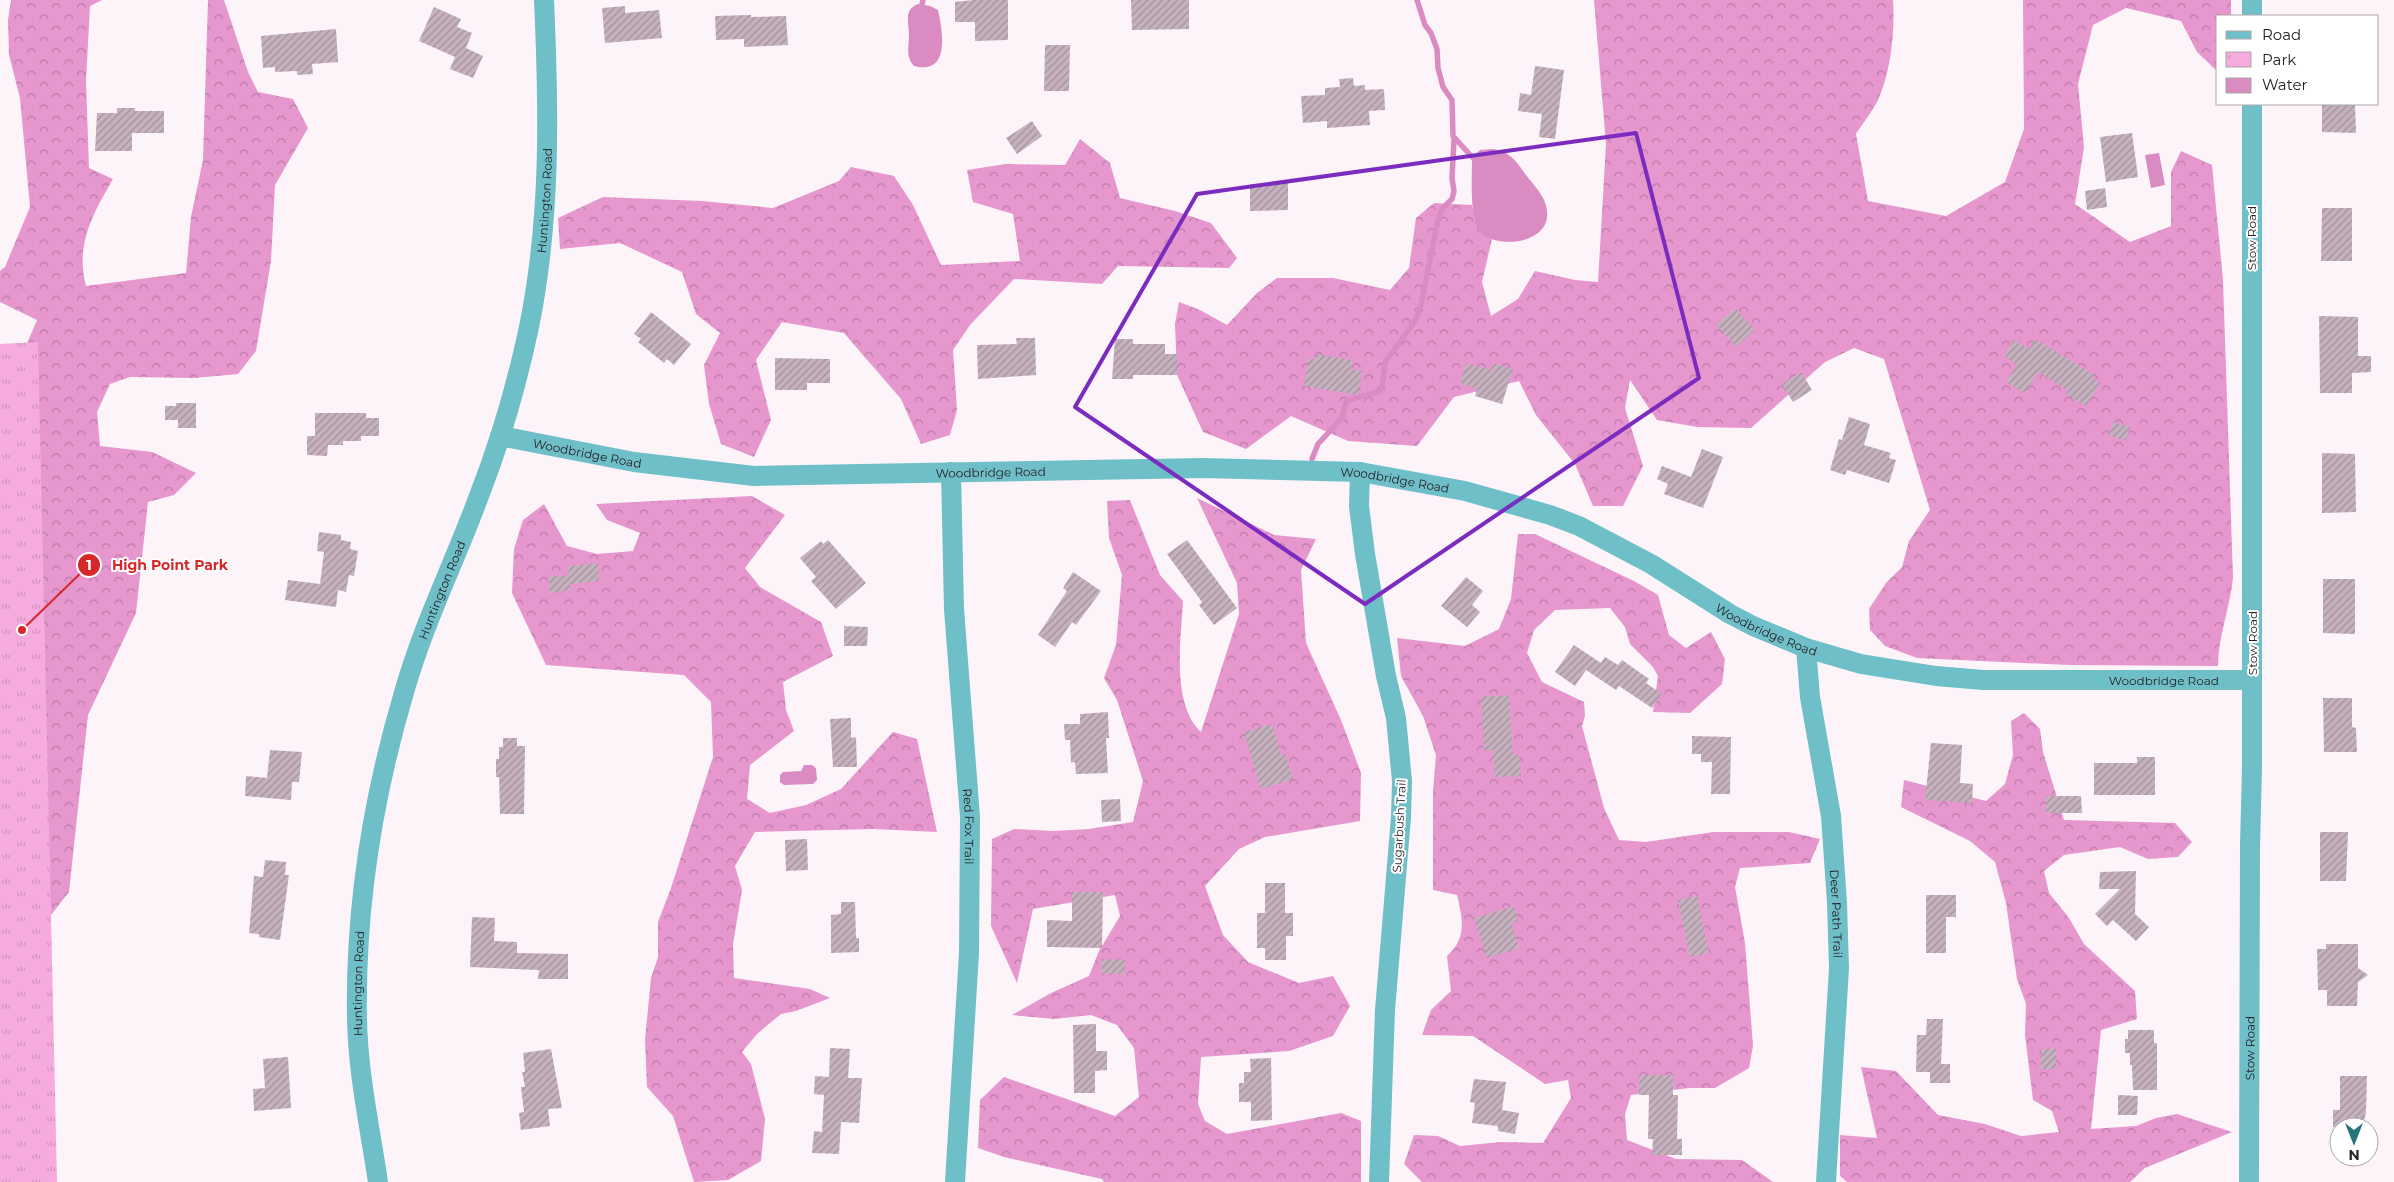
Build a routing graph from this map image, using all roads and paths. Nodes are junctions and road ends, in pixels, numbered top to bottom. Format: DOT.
graph roads {
  1 [pos="544,0"];
  2 [pos="2252,0"];
  3 [pos="2252,15"];
  4 [pos="2252,105"];
  5 [pos="500,436"];
  6 [pos="950,472"];
  7 [pos="1360,472"];
  8 [pos="1806,648"];
  9 [pos="2252,680"];
  10 [pos="378,1182"];
  11 [pos="955,1182"];
  12 [pos="1379,1182"];
  13 [pos="1826,1182"];
  14 [pos="2249,1182"];
  1 -- 5 [label="street, Huntington Road"];
  2 -- 3 [label="street"];
  4 -- 9 [label="street, Stow Road"];
  5 -- 6 [label="street, Woodbridge Road"];
  5 -- 10 [label="street, Huntington Road"];
  6 -- 7 [label="street, Woodbridge Road"];
  6 -- 11 [label="street, Red Fox Trail"];
  7 -- 8 [label="street, Woodbridge Road"];
  7 -- 12 [label="street, Sugarbush Trail"];
  8 -- 9 [label="street, Woodbridge Road"];
  8 -- 13 [label="street, Deer Path Trail"];
  9 -- 14 [label="street, Stow Road"];
}
